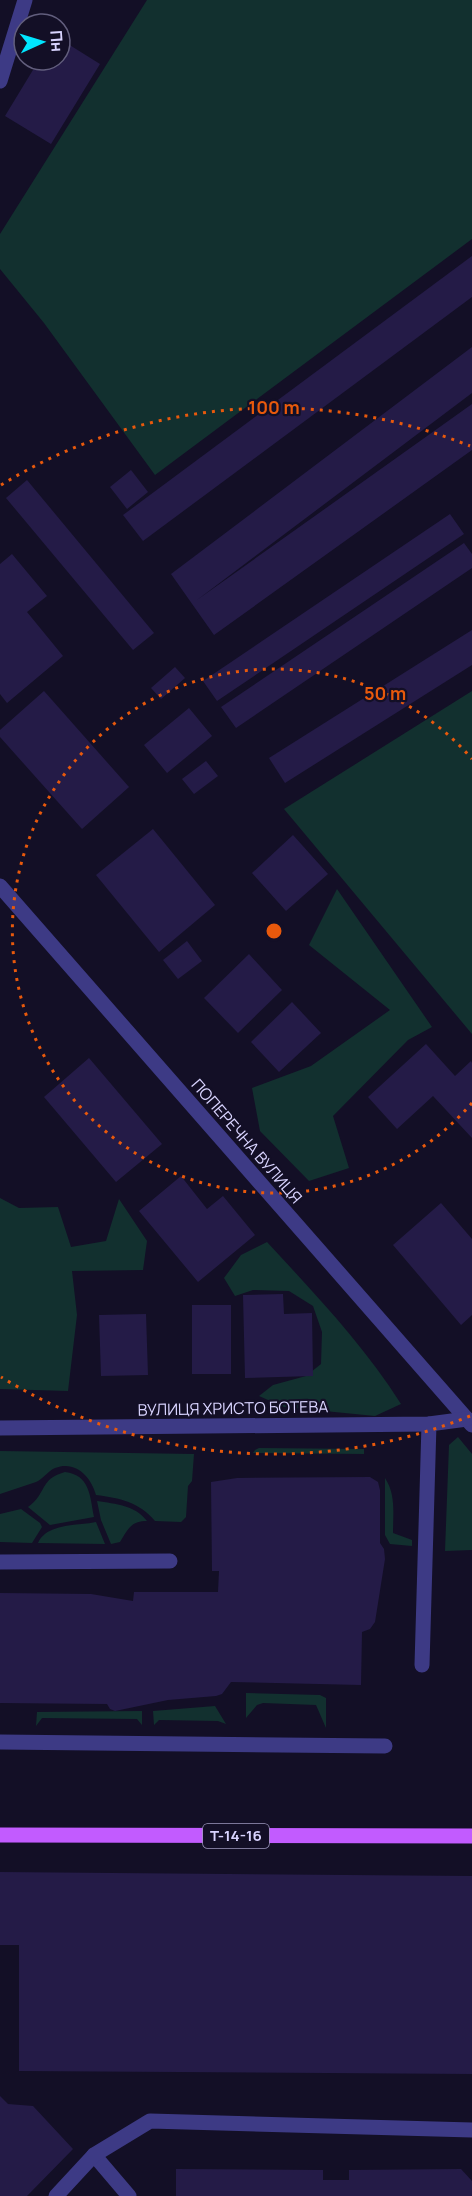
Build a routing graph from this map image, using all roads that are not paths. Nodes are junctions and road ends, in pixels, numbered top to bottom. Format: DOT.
graph roads {
  1 [pos="25,0"];
  2 [pos="0,81"];
  3 [pos="0,886"];
  4 [pos="469,1422"];
  5 [pos="429,1424"];
  6 [pos="0,1428"];
  7 [pos="170,1561"];
  8 [pos="0,1562"];
  9 [pos="423,1665"];
  10 [pos="0,1742"];
  11 [pos="385,1746"];
  12 [pos="0,1835"];
  13 [pos="472,1836"];
  14 [pos="472,2130"];
  15 [pos="94,2155"];
  16 [pos="56,2196"];
  17 [pos="129,2196"];
  1 -- 2 [label="street"];
  3 -- 4 [label="street, ПОПЕРЕЧНА ВУЛИЦЯ"];
  4 -- 5 [label="street, ВУЛИЦЯ ХРИСТО БОТЕВА"];
  5 -- 6 [label="street, ВУЛИЦЯ ХРИСТО БОТЕВА"];
  5 -- 9 [label="street"];
  7 -- 8 [label="street"];
  10 -- 11 [label="street"];
  12 -- 13 [label="main road, Т-14-16"];
  14 -- 15 [label="street"];
  15 -- 16 [label="street"];
  15 -- 17 [label="street"];
}
